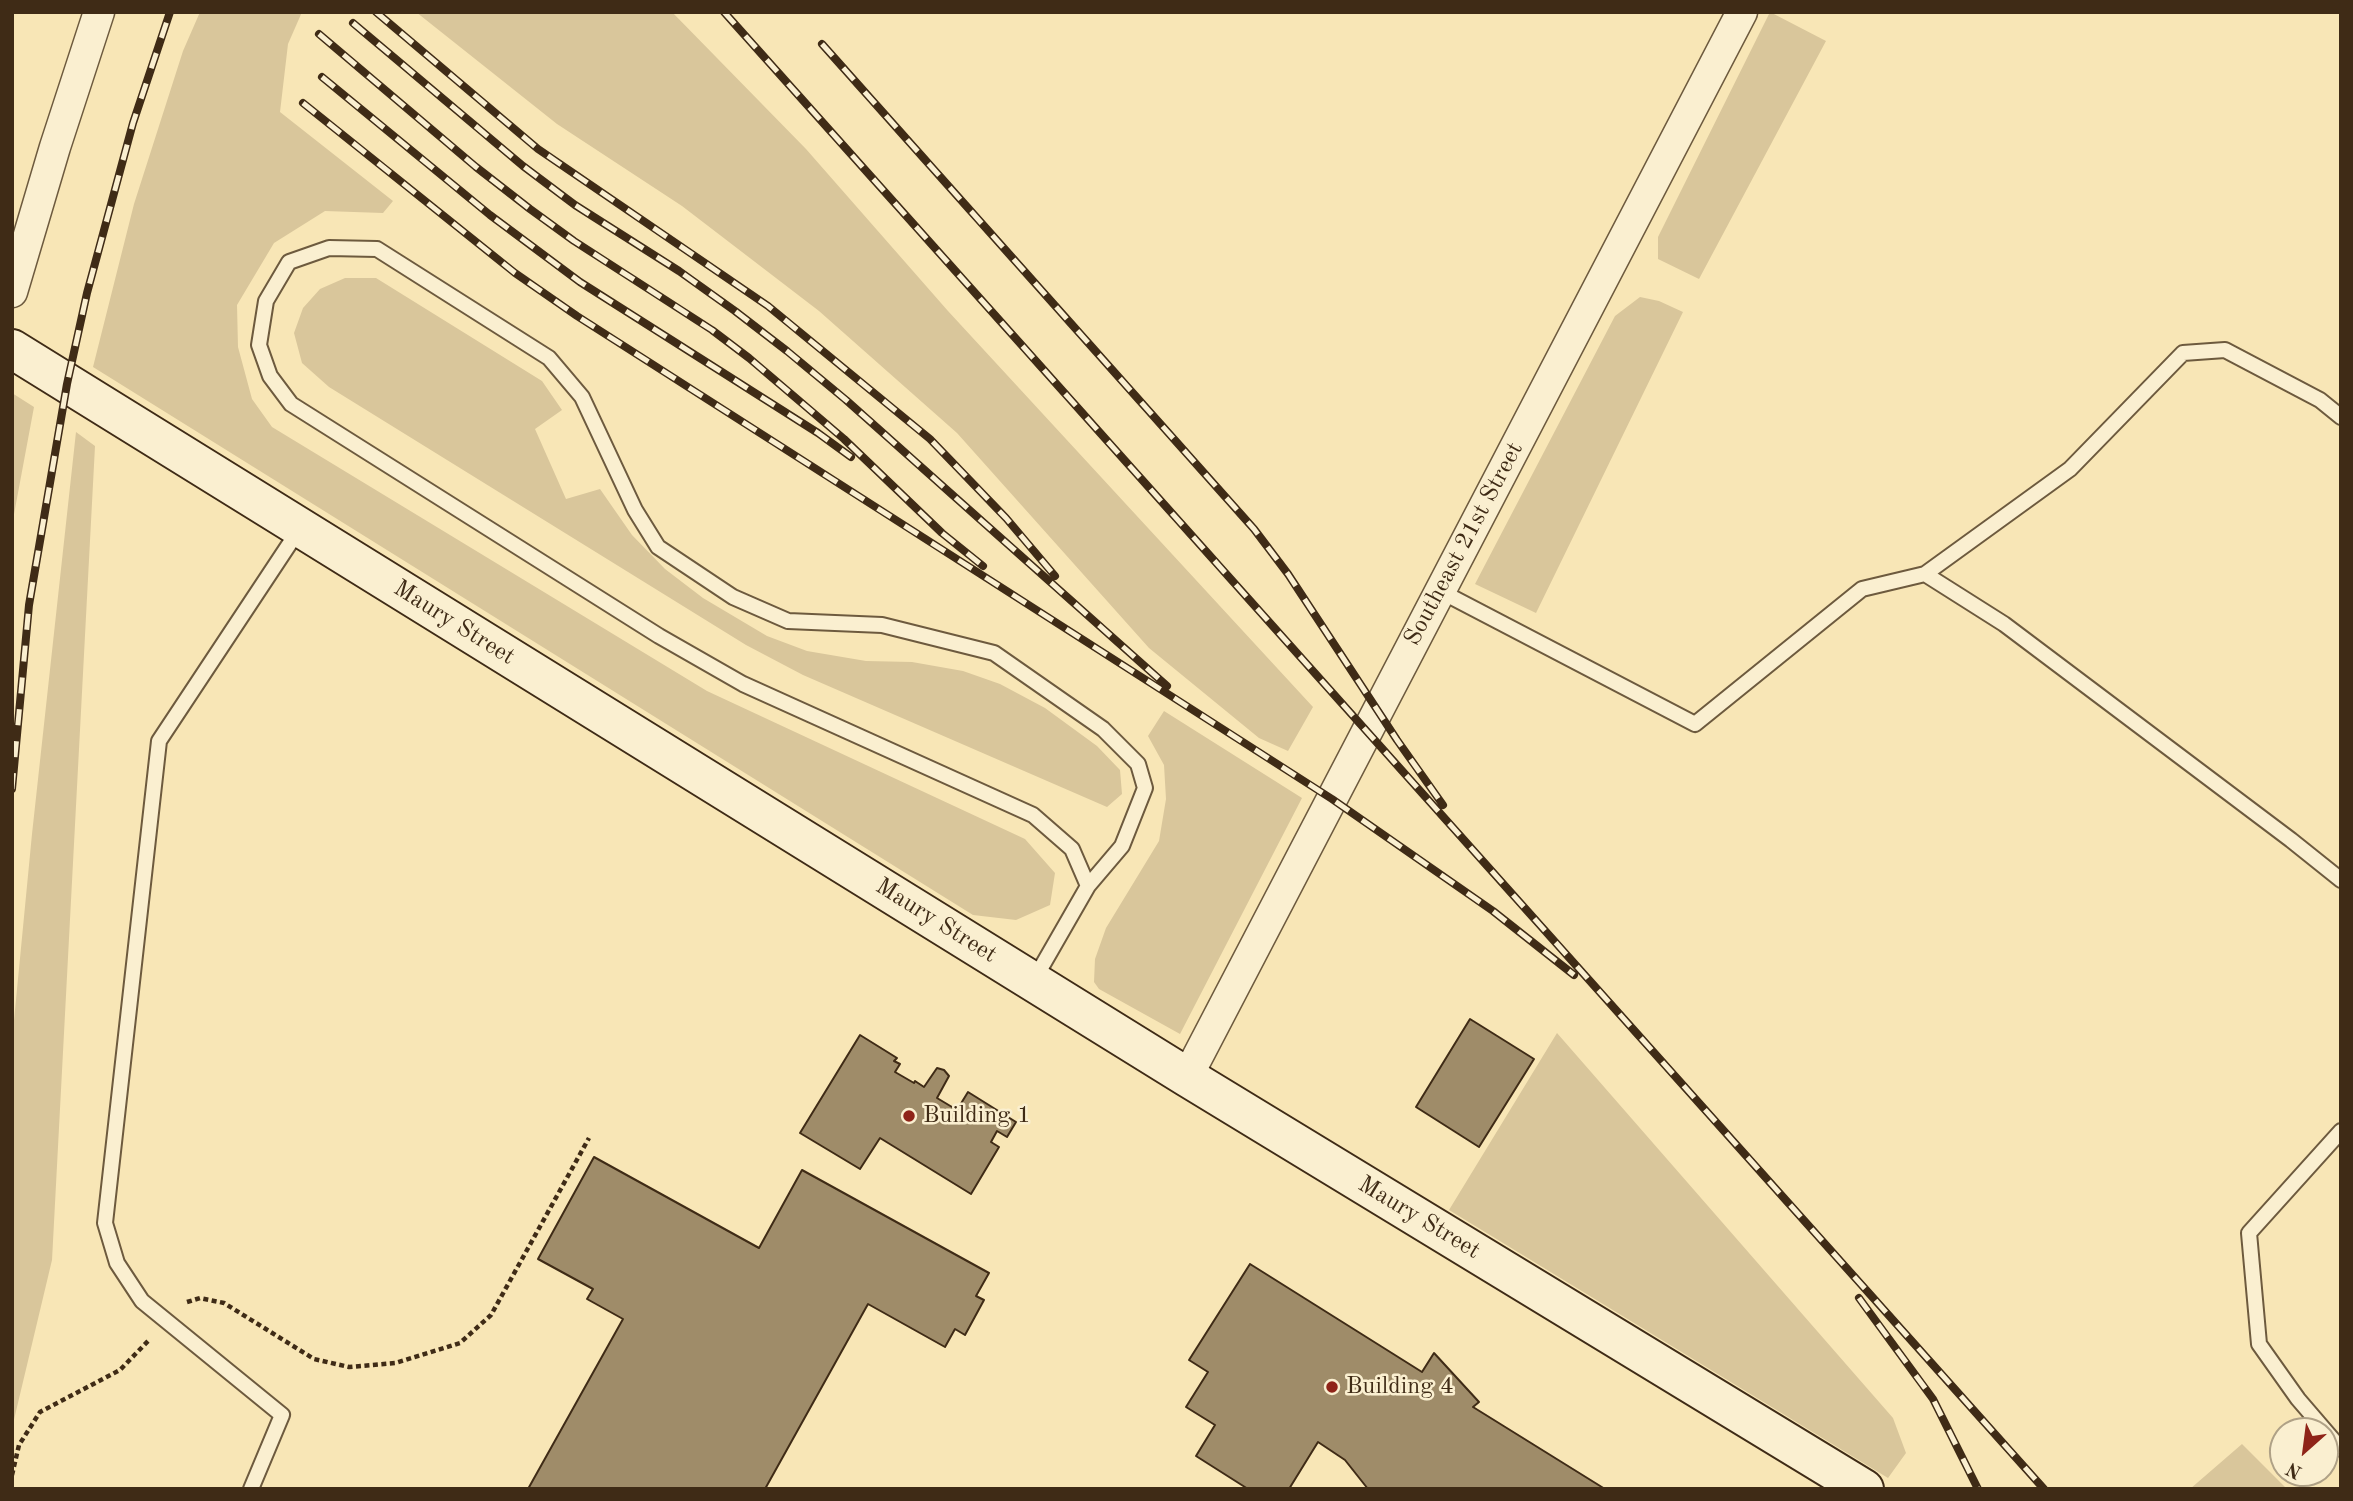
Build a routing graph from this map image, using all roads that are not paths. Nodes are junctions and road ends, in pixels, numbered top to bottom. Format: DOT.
graph roads {
  1 [pos="99,12"];
  2 [pos="1742,12"];
  3 [pos="12,292"];
  4 [pos="12,349"];
  5 [pos="2341,417"];
  6 [pos="301,527"];
  7 [pos="1925,573"];
  8 [pos="1440,591"];
  9 [pos="2341,880"];
  10 [pos="1088,887"];
  11 [pos="1033,982"];
  12 [pos="1187,1077"];
  13 [pos="2341,1131"];
  14 [pos="2341,1449"];
  15 [pos="251,1489"];
  16 [pos="1864,1489"];
  1 -- 3 [label="street"];
  2 -- 8 [label="street, Southeast 21st Street"];
  4 -- 6 [label="main road, Maury Street"];
  5 -- 7 [label="lane"];
  6 -- 11 [label="main road, Maury Street"];
  6 -- 15 [label="lane"];
  7 -- 8 [label="lane"];
  7 -- 9 [label="lane"];
  8 -- 12 [label="street, Southeast 21st Street"];
  10 -- 10 [label="lane"];
  10 -- 11 [label="lane"];
  11 -- 12 [label="main road, Maury Street"];
  12 -- 16 [label="main road, Maury Street"];
  13 -- 14 [label="lane"];
}
